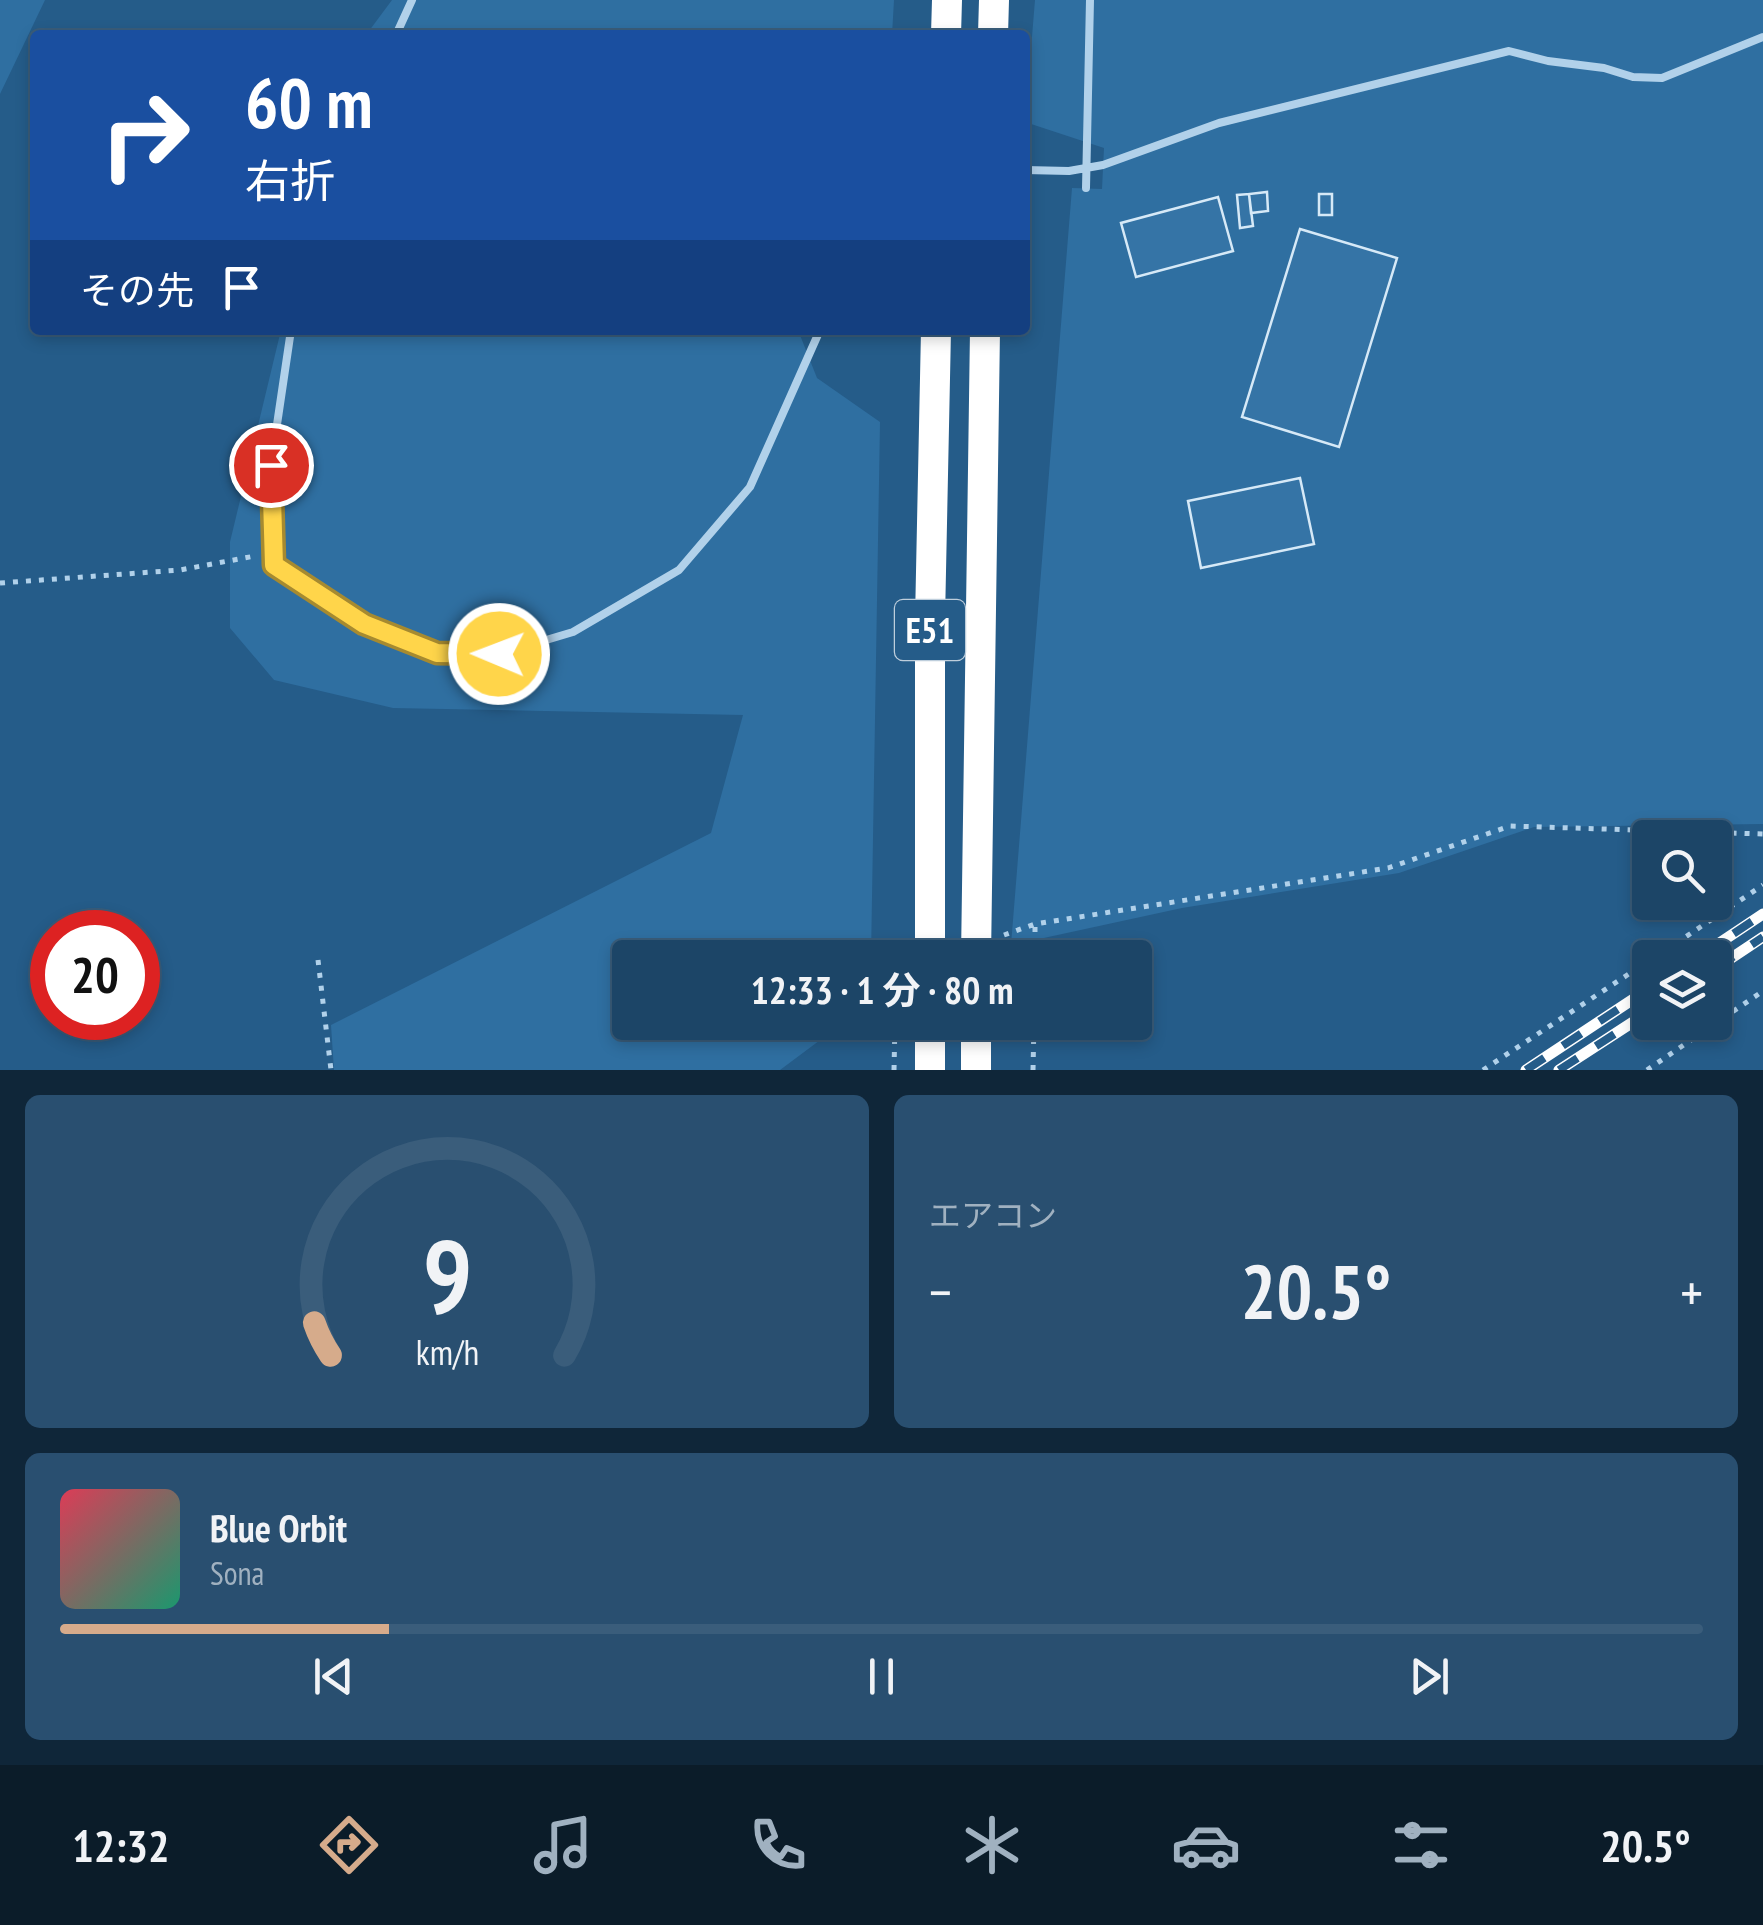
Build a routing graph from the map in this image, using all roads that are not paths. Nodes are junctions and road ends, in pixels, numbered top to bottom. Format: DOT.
graph roads {
  1 [pos="412,0"];
  2 [pos="947,0"];
  3 [pos="994,0"];
  4 [pos="1090,0"];
  5 [pos="398,30"];
  6 [pos="946,30"];
  7 [pos="993,30"];
  8 [pos="1763,38"];
  9 [pos="1087,168"];
  10 [pos="1030,170"];
  11 [pos="1086,188"];
  12 [pos="290,335"];
  13 [pos="818,335"];
  14 [pos="936,335"];
  15 [pos="985,335"];
  16 [pos="930,940"];
  17 [pos="976,940"];
  18 [pos="930,1040"];
  19 [pos="976,1040"];
  20 [pos="930,1070"];
  21 [pos="976,1070"];
  1 -- 5 [label="lane"];
  2 -- 6 [label="highway"];
  3 -- 7 [label="highway"];
  4 -- 9 [label="lane"];
  8 -- 9 [label="lane"];
  9 -- 10 [label="lane"];
  9 -- 11 [label="lane"];
  12 -- 13 [label="lane"];
  14 -- 16 [label="highway, E51"];
  15 -- 17 [label="highway, E51"];
  18 -- 20 [label="highway"];
  19 -- 21 [label="highway"];
}
